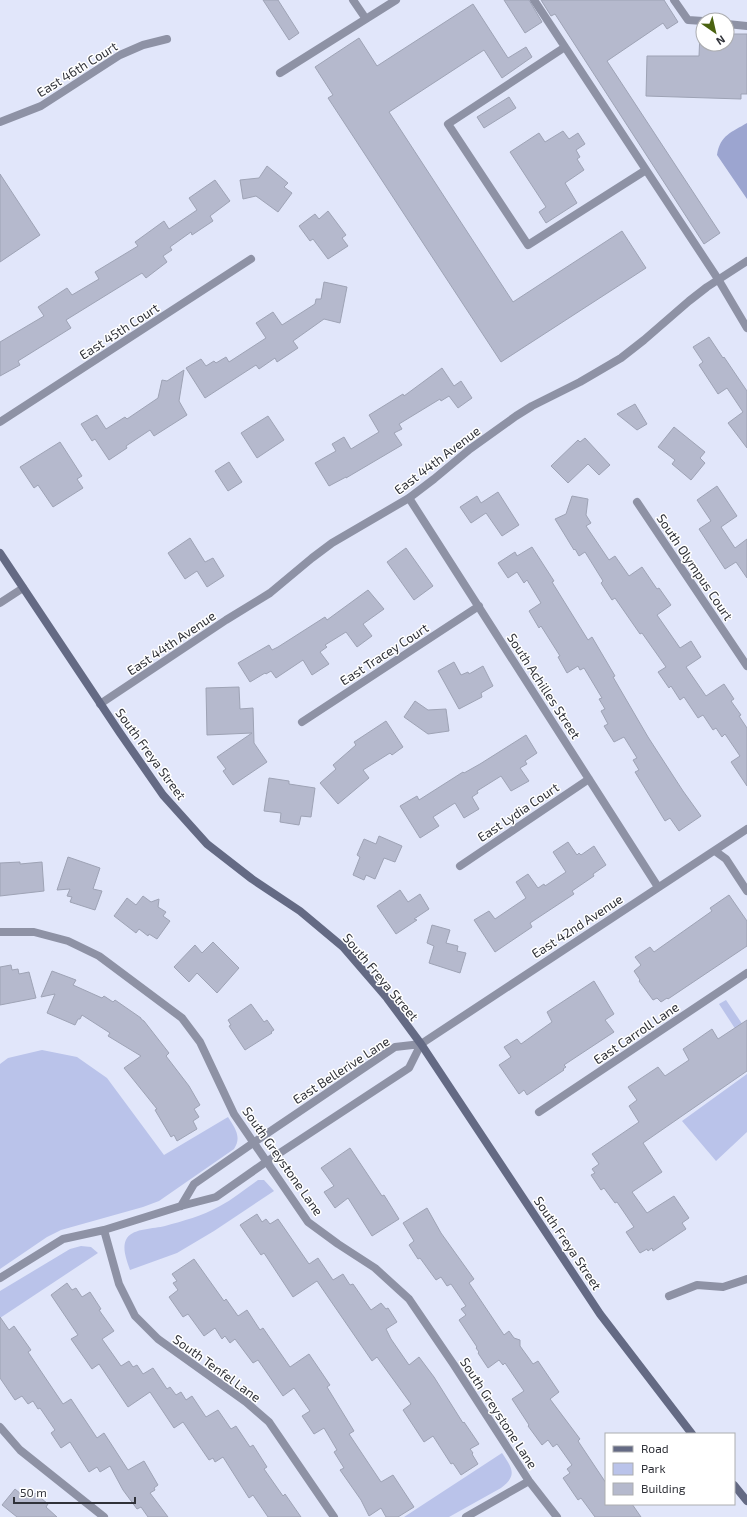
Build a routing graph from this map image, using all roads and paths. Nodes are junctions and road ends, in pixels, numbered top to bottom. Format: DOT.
graph roads {
  1 [pos="353,0"];
  2 [pos="396,0"];
  3 [pos="534,0"];
  4 [pos="674,0"];
  5 [pos="366,19"];
  6 [pos="695,20"];
  7 [pos="735,25"];
  8 [pos="747,26"];
  9 [pos="167,39"];
  10 [pos="565,47"];
  11 [pos="280,73"];
  12 [pos="0,122"];
  13 [pos="646,170"];
  14 [pos="250,259"];
  15 [pos="747,261"];
  16 [pos="718,279"];
  17 [pos="747,328"];
  18 [pos="0,422"];
  19 [pos="409,498"];
  20 [pos="637,502"];
  21 [pos="0,554"];
  22 [pos="23,588"];
  23 [pos="0,603"];
  24 [pos="478,606"];
  25 [pos="747,666"];
  26 [pos="100,704"];
  27 [pos="302,722"];
  28 [pos="589,779"];
  29 [pos="747,829"];
  30 [pos="715,851"];
  31 [pos="460,866"];
  32 [pos="658,887"];
  33 [pos="747,891"];
  34 [pos="0,932"];
  35 [pos="747,973"];
  36 [pos="421,1044"];
  37 [pos="539,1112"];
  38 [pos="253,1143"];
  39 [pos="266,1162"];
  40 [pos="181,1206"];
  41 [pos="104,1230"];
  42 [pos="0,1278"];
  43 [pos="747,1279"];
  44 [pos="669,1296"];
  45 [pos="0,1427"];
  46 [pos="691,1433"];
  47 [pos="528,1481"];
  48 [pos="735,1486"];
  49 [pos="747,1500"];
  50 [pos="104,1517"];
  51 [pos="334,1517"];
  52 [pos="466,1517"];
  53 [pos="557,1517"];
  1 -- 5 [label="street"];
  2 -- 5 [label="street"];
  3 -- 10 [label="street"];
  4 -- 6 [label="street"];
  5 -- 11 [label="street"];
  7 -- 8 [label="street"];
  9 -- 12 [label="street, East 46th Court"];
  10 -- 13 [label="street"];
  10 -- 13 [label="street"];
  13 -- 16 [label="street"];
  14 -- 18 [label="street, East 45th Court"];
  15 -- 16 [label="street, East 44th Avenue"];
  16 -- 17 [label="street"];
  16 -- 19 [label="street, East 44th Avenue"];
  19 -- 24 [label="street, South Achilles Street"];
  19 -- 26 [label="street, East 44th Avenue"];
  20 -- 25 [label="street, South Olympus Court"];
  21 -- 22 [label="main road, South Freya Street"];
  22 -- 23 [label="street"];
  22 -- 26 [label="main road, South Freya Street"];
  24 -- 27 [label="street, East Tracey Court"];
  24 -- 28 [label="street, South Achilles Street"];
  26 -- 36 [label="main road, South Freya Street"];
  28 -- 31 [label="street, East Lydia Court"];
  28 -- 32 [label="street, South Achilles Street"];
  29 -- 30 [label="street, East 42nd Avenue"];
  30 -- 32 [label="street, East 42nd Avenue"];
  30 -- 33 [label="street"];
  32 -- 36 [label="street, East 42nd Avenue"];
  34 -- 38 [label="street, South Greystone Lane"];
  35 -- 37 [label="street, East Carroll Lane"];
  36 -- 38 [label="street, East Bellerive Lane"];
  36 -- 39 [label="street"];
  36 -- 46 [label="main road, South Freya Street"];
  38 -- 39 [label="street, South Greystone Lane"];
  38 -- 40 [label="street, East Bellerive Lane"];
  39 -- 40 [label="street"];
  39 -- 47 [label="street, South Greystone Lane"];
  40 -- 41 [label="street"];
  41 -- 42 [label="street"];
  41 -- 51 [label="street, South Tenfel Lane"];
  43 -- 44 [label="street"];
  45 -- 50 [label="street"];
  47 -- 52 [label="street"];
  47 -- 53 [label="street, South Greystone Lane"];
  48 -- 49 [label="main road"];
}
